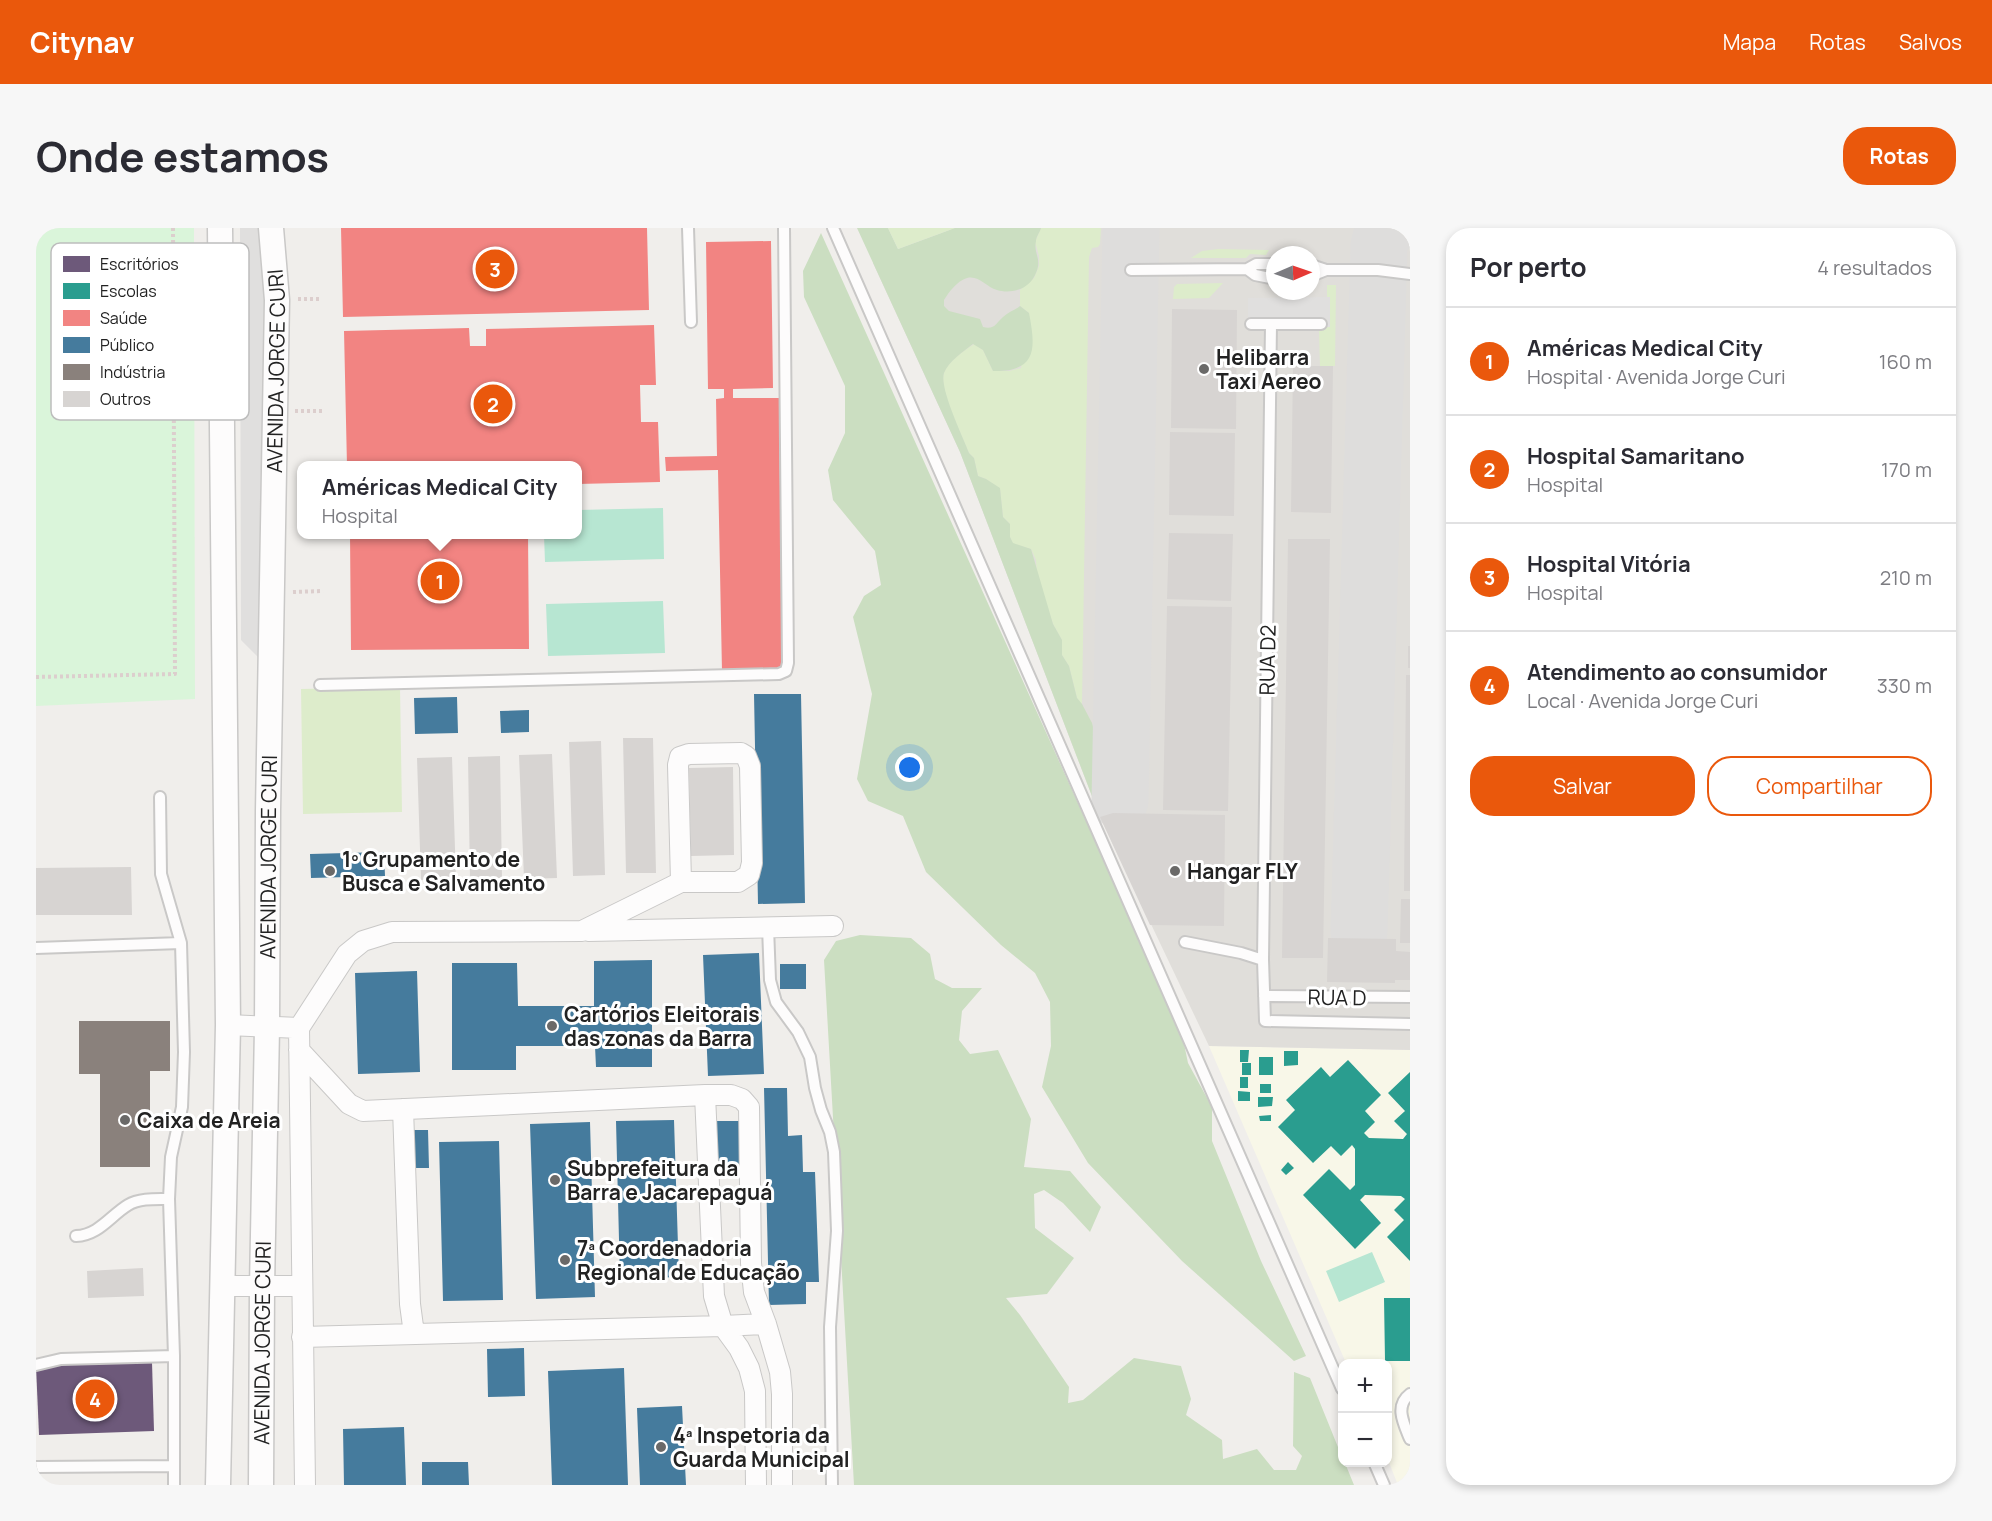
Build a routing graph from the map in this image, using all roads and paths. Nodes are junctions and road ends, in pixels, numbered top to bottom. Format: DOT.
graph roads {
  1 [pos="173,228"];
  2 [pos="219,228"];
  3 [pos="271,228"];
  4 [pos="688,228"];
  5 [pos="784,228"];
  6 [pos="833,228"];
  7 [pos="173,243"];
  8 [pos="219,243"];
  9 [pos="1266,264"];
  10 [pos="1320,268"];
  11 [pos="1247,269"];
  12 [pos="1131,270"];
  13 [pos="1326,270"];
  14 [pos="1320,272"];
  15 [pos="1410,274"];
  16 [pos="1266,277"];
  17 [pos="691,322"];
  18 [pos="1251,324"];
  19 [pos="1271,324"];
  20 [pos="1321,324"];
  21 [pos="174,420"];
  22 [pos="221,420"];
  23 [pos="323,591"];
  24 [pos="273,592"];
  25 [pos="36,677"];
  26 [pos="320,685"];
  27 [pos="160,797"];
  28 [pos="681,882"];
  29 [pos="833,926"];
  30 [pos="768,927"];
  31 [pos="582,931"];
  32 [pos="1185,942"];
  33 [pos="181,943"];
  34 [pos="36,948"];
  35 [pos="1263,960"];
  36 [pos="1264,996"];
  37 [pos="1410,998"];
  38 [pos="1410,1024"];
  39 [pos="228,1025"];
  40 [pos="267,1028"];
  41 [pos="299,1028"];
  42 [pos="299,1050"];
  43 [pos="705,1095"];
  44 [pos="403,1109"];
  45 [pos="169,1199"];
  46 [pos="76,1236"];
  47 [pos="223,1286"];
  48 [pos="301,1286"];
  49 [pos="262,1287"];
  50 [pos="766,1324"];
  51 [pos="723,1326"];
  52 [pos="414,1334"];
  53 [pos="302,1337"];
  54 [pos="174,1356"];
  55 [pos="36,1365"];
  56 [pos="1338,1380"];
  57 [pos="1410,1394"];
  58 [pos="1409,1434"];
  59 [pos="174,1466"];
  60 [pos="36,1467"];
  61 [pos="1376,1467"];
  62 [pos="174,1485"];
  63 [pos="218,1485"];
  64 [pos="261,1485"];
  65 [pos="305,1485"];
  66 [pos="756,1485"];
  67 [pos="782,1485"];
  68 [pos="832,1485"];
  69 [pos="1384,1485"];
  1 -- 7 [label="path"];
  2 -- 8 [label="street, AVENIDA JORGE CURI"];
  3 -- 24 [label="street, AVENIDA JORGE CURI"];
  4 -- 17 [label="lane"];
  5 -- 26 [label="lane"];
  6 -- 56 [label="lane"];
  9 -- 11 [label="lane"];
  10 -- 13 [label="lane"];
  11 -- 12 [label="lane"];
  11 -- 16 [label="lane"];
  13 -- 14 [label="lane"];
  13 -- 15 [label="lane"];
  18 -- 19 [label="lane"];
  19 -- 20 [label="lane"];
  19 -- 35 [label="lane, RUA D2"];
  21 -- 25 [label="path"];
  22 -- 39 [label="street, AVENIDA JORGE CURI"];
  23 -- 24 [label="path"];
  24 -- 40 [label="street, AVENIDA JORGE CURI"];
  27 -- 33 [label="lane"];
  28 -- 28 [label="street"];
  28 -- 31 [label="street"];
  29 -- 30 [label="street"];
  30 -- 31 [label="street"];
  30 -- 68 [label="lane"];
  31 -- 41 [label="street"];
  32 -- 35 [label="lane"];
  33 -- 34 [label="lane"];
  33 -- 45 [label="lane"];
  35 -- 36 [label="lane, RUA D2"];
  36 -- 37 [label="lane, RUA D"];
  36 -- 38 [label="lane, RUA D2"];
  39 -- 40 [label="street"];
  39 -- 47 [label="street, AVENIDA JORGE CURI"];
  40 -- 41 [label="street"];
  40 -- 49 [label="street, AVENIDA JORGE CURI"];
  41 -- 42 [label="street"];
  42 -- 44 [label="street"];
  42 -- 48 [label="street"];
  43 -- 44 [label="street"];
  43 -- 50 [label="street"];
  43 -- 51 [label="street"];
  44 -- 52 [label="street"];
  45 -- 46 [label="lane"];
  45 -- 54 [label="lane"];
  47 -- 49 [label="street"];
  47 -- 63 [label="street, AVENIDA JORGE CURI"];
  48 -- 49 [label="street"];
  48 -- 53 [label="street"];
  49 -- 64 [label="street, AVENIDA JORGE CURI"];
  50 -- 51 [label="street"];
  50 -- 67 [label="street"];
  51 -- 52 [label="street"];
  51 -- 66 [label="street"];
  52 -- 53 [label="street"];
  53 -- 65 [label="street"];
  54 -- 55 [label="lane"];
  54 -- 59 [label="lane"];
  57 -- 58 [label="lane"];
  59 -- 60 [label="lane"];
  59 -- 62 [label="lane"];
  61 -- 69 [label="lane"];
}
